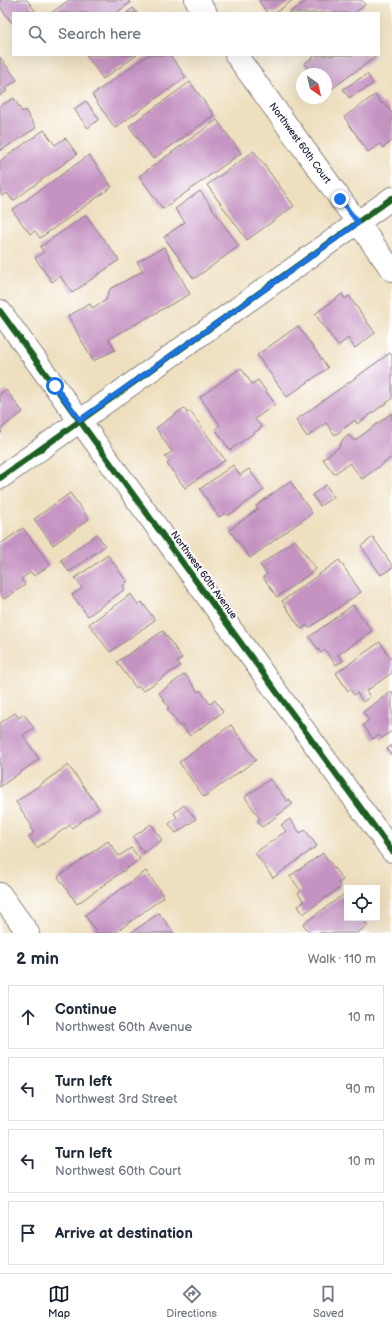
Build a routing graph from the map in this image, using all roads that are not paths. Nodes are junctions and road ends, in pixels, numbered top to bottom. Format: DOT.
graph roads {
  1 [pos="196,0"];
  2 [pos="205,12"];
  3 [pos="237,56"];
  4 [pos="392,198"];
  5 [pos="358,223"];
  6 [pos="392,270"];
  7 [pos="0,311"];
  8 [pos="80,420"];
  9 [pos="0,478"];
  10 [pos="392,851"];
  11 [pos="0,894"];
  12 [pos="28,933"];
  1 -- 2 [label="street"];
  3 -- 5 [label="street, Northwest 60th Court"];
  4 -- 5 [label="street"];
  5 -- 6 [label="street, Northwest 60th Court"];
  5 -- 8 [label="street"];
  7 -- 8 [label="street, Northwest 60th Avenue"];
  8 -- 9 [label="street"];
  8 -- 10 [label="street, Northwest 60th Avenue"];
  11 -- 12 [label="street"];
}
